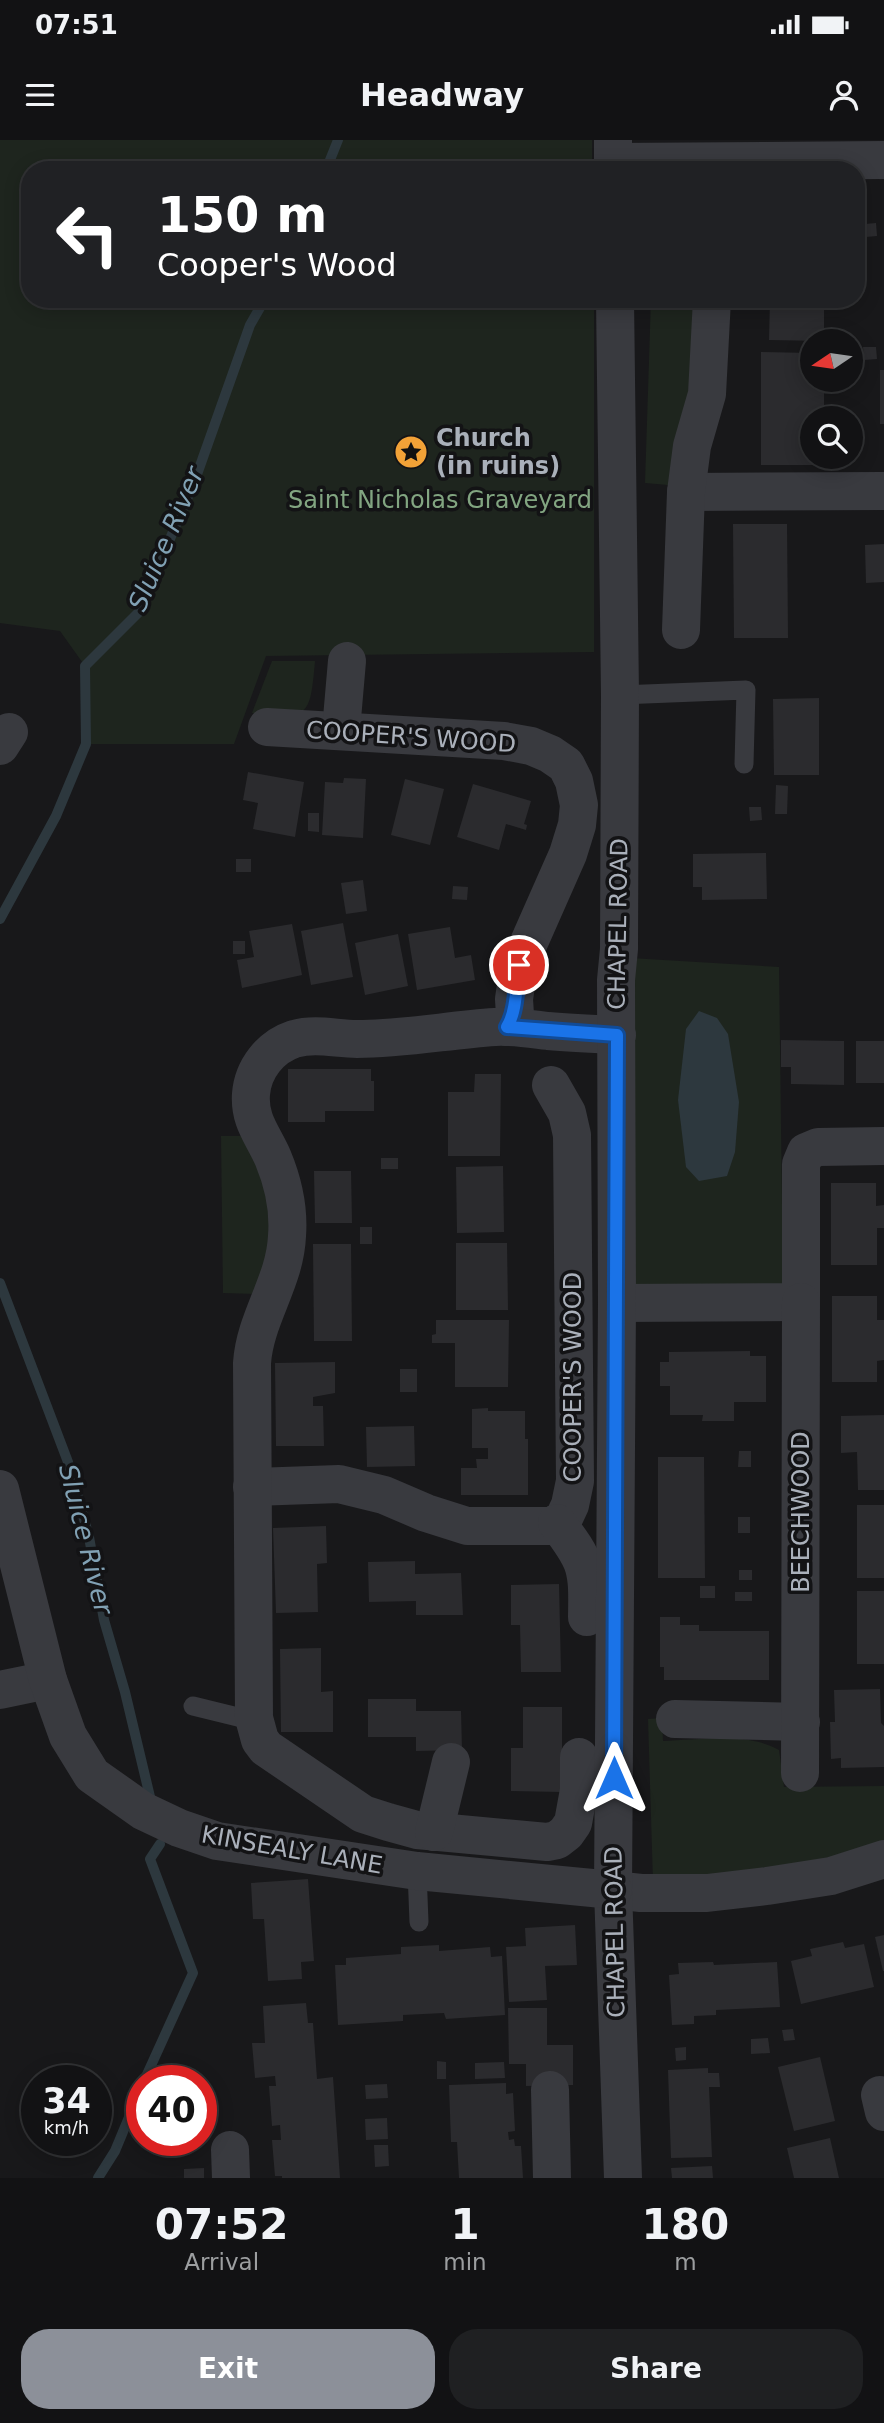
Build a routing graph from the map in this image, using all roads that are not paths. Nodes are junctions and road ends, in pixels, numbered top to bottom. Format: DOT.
graph roads {
  1 [pos="613,157"];
  2 [pos="884,160"];
  3 [pos="664,161"];
  4 [pos="850,161"];
  5 [pos="615,308"];
  6 [pos="712,308"];
  7 [pos="884,491"];
  8 [pos="686,492"];
  9 [pos="681,630"];
  10 [pos="347,662"];
  11 [pos="620,695"];
  12 [pos="267,727"];
  13 [pos="341,730"];
  14 [pos="744,764"];
  15 [pos="507,1027"];
  16 [pos="617,1035"];
  17 [pos="551,1085"];
  18 [pos="884,1146"];
  19 [pos="801,1302"];
  20 [pos="617,1303"];
  21 [pos="252,1487"];
  22 [pos="0,1489"];
  23 [pos="557,1523"];
  24 [pos="587,1616"];
  25 [pos="48,1680"];
  26 [pos="0,1690"];
  27 [pos="192,1706"];
  28 [pos="675,1719"];
  29 [pos="801,1722"];
  30 [pos="254,1725"];
  31 [pos="579,1757"];
  32 [pos="451,1762"];
  33 [pos="800,1773"];
  34 [pos="434,1832"];
  35 [pos="884,1859"];
  36 [pos="416,1871"];
  37 [pos="612,1890"];
  38 [pos="419,1922"];
  39 [pos="550,2090"];
  40 [pos="552,2178"];
  41 [pos="623,2178"];
  1 -- 3 [label="street"];
  2 -- 4 [label="street"];
  5 -- 11 [label="street, CHAPEL ROAD"];
  6 -- 8 [label="street"];
  7 -- 8 [label="street"];
  8 -- 9 [label="street"];
  10 -- 13 [label="street"];
  11 -- 14 [label="lane"];
  11 -- 16 [label="street, CHAPEL ROAD"];
  12 -- 13 [label="street, COOPER'S WOOD"];
  13 -- 15 [label="street, COOPER'S WOOD"];
  15 -- 16 [label="street"];
  15 -- 21 [label="street"];
  16 -- 20 [label="street, CHAPEL ROAD"];
  17 -- 23 [label="street, COOPER'S WOOD"];
  18 -- 19 [label="street, BEECHWOOD"];
  19 -- 20 [label="street"];
  19 -- 29 [label="street, BEECHWOOD"];
  20 -- 37 [label="street, CHAPEL ROAD"];
  21 -- 23 [label="street"];
  21 -- 30 [label="street"];
  22 -- 25 [label="street, KINSEALY LANE"];
  23 -- 24 [label="street"];
  25 -- 26 [label="street"];
  25 -- 36 [label="street, KINSEALY LANE"];
  27 -- 30 [label="lane"];
  28 -- 29 [label="street"];
  29 -- 33 [label="street, BEECHWOOD"];
  30 -- 34 [label="street"];
  31 -- 34 [label="street"];
  32 -- 34 [label="street"];
  35 -- 37 [label="street, KINSEALY LANE"];
  36 -- 37 [label="street, KINSEALY LANE"];
  36 -- 38 [label="lane"];
  37 -- 41 [label="street, CHAPEL ROAD"];
  39 -- 40 [label="street"];
}
